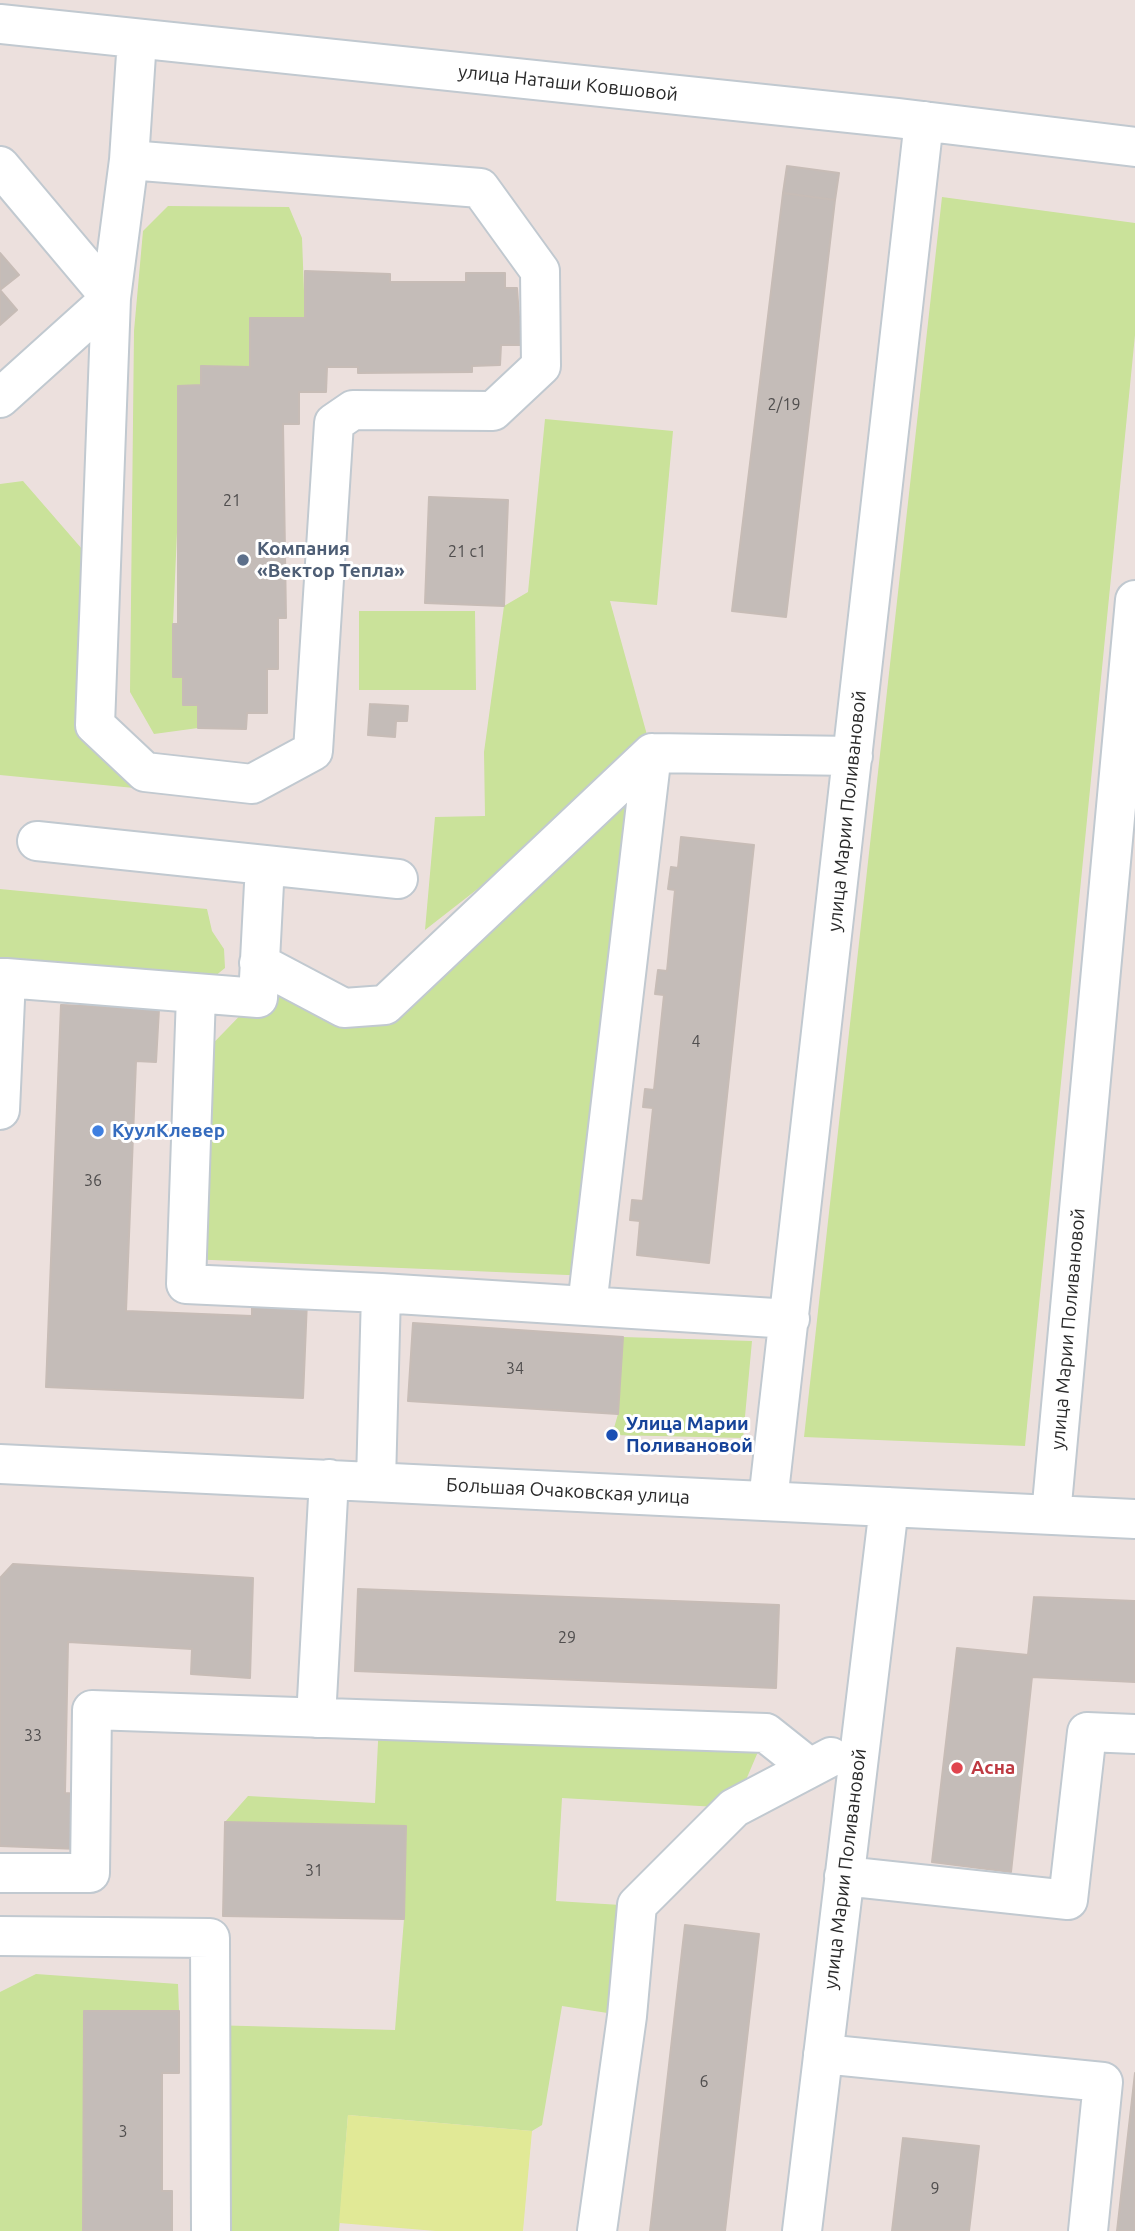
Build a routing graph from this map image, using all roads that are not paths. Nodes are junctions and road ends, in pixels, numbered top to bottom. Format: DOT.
graph roads {
  1 [pos="51,15"];
  2 [pos="0,24"];
  3 [pos="137,39"];
  4 [pos="924,121"];
  5 [pos="1135,147"];
  6 [pos="129,160"];
  7 [pos="0,166"];
  8 [pos="111,298"];
  9 [pos="0,398"];
  10 [pos="1135,600"];
  11 [pos="1135,608"];
  12 [pos="652,753"];
  13 [pos="853,756"];
  14 [pos="37,841"];
  15 [pos="265,865"];
  16 [pos="398,879"];
  17 [pos="1122,892"];
  18 [pos="259,962"];
  19 [pos="3,978"];
  20 [pos="196,995"];
  21 [pos="0,1110"];
  22 [pos="381,1293"];
  23 [pos="587,1306"];
  24 [pos="790,1320"];
  25 [pos="0,1464"];
  26 [pos="329,1479"];
  27 [pos="376,1482"];
  28 [pos="768,1501"];
  29 [pos="889,1507"];
  30 [pos="1051,1515"];
  31 [pos="1135,1519"];
  32 [pos="316,1718"];
  33 [pos="1135,1734"];
  34 [pos="860,1743"];
  35 [pos="810,1768"];
  36 [pos="0,1873"];
  37 [pos="844,1876"];
  38 [pos="0,1936"];
  39 [pos="823,2054"];
  40 [pos="211,2231"];
  41 [pos="597,2231"];
  42 [pos="802,2231"];
  43 [pos="1088,2231"];
  1 -- 2 [label="street, улица Наташи Ковшовой"];
  1 -- 3 [label="street, улица Наташи Ковшовой"];
  3 -- 4 [label="street, улица Наташи Ковшовой"];
  3 -- 6 [label="street"];
  4 -- 5 [label="street, улица Наташи Ковшовой"];
  4 -- 13 [label="street, улица Марии Поливановой"];
  6 -- 8 [label="street"];
  6 -- 8 [label="street"];
  7 -- 8 [label="street"];
  8 -- 9 [label="street"];
  10 -- 11 [label="street, улица Марии Поливановой"];
  11 -- 17 [label="street, улица Марии Поливановой"];
  12 -- 13 [label="street"];
  12 -- 18 [label="street"];
  12 -- 23 [label="street"];
  13 -- 24 [label="street, улица Марии Поливановой"];
  14 -- 15 [label="street"];
  15 -- 16 [label="street"];
  15 -- 18 [label="street"];
  17 -- 30 [label="street, улица Марии Поливановой"];
  18 -- 20 [label="street"];
  19 -- 20 [label="street"];
  19 -- 21 [label="street"];
  20 -- 22 [label="street"];
  22 -- 23 [label="street"];
  22 -- 27 [label="street"];
  23 -- 24 [label="street"];
  24 -- 28 [label="street, улица Марии Поливановой"];
  25 -- 26 [label="street, Большая Очаковская улица"];
  26 -- 27 [label="street, Большая Очаковская улица"];
  26 -- 32 [label="street"];
  27 -- 28 [label="street, Большая Очаковская улица"];
  28 -- 29 [label="street, Большая Очаковская улица"];
  29 -- 30 [label="street, Большая Очаковская улица"];
  29 -- 34 [label="street, улица Марии Поливановой"];
  30 -- 31 [label="street, Большая Очаковская улица"];
  32 -- 35 [label="street"];
  32 -- 36 [label="street"];
  33 -- 37 [label="street"];
  34 -- 35 [label="street"];
  34 -- 37 [label="street, улица Марии Поливановой"];
  35 -- 41 [label="street"];
  37 -- 39 [label="street, улица Марии Поливановой"];
  38 -- 40 [label="street"];
  39 -- 42 [label="street, улица Марии Поливановой"];
  39 -- 43 [label="street"];
}
